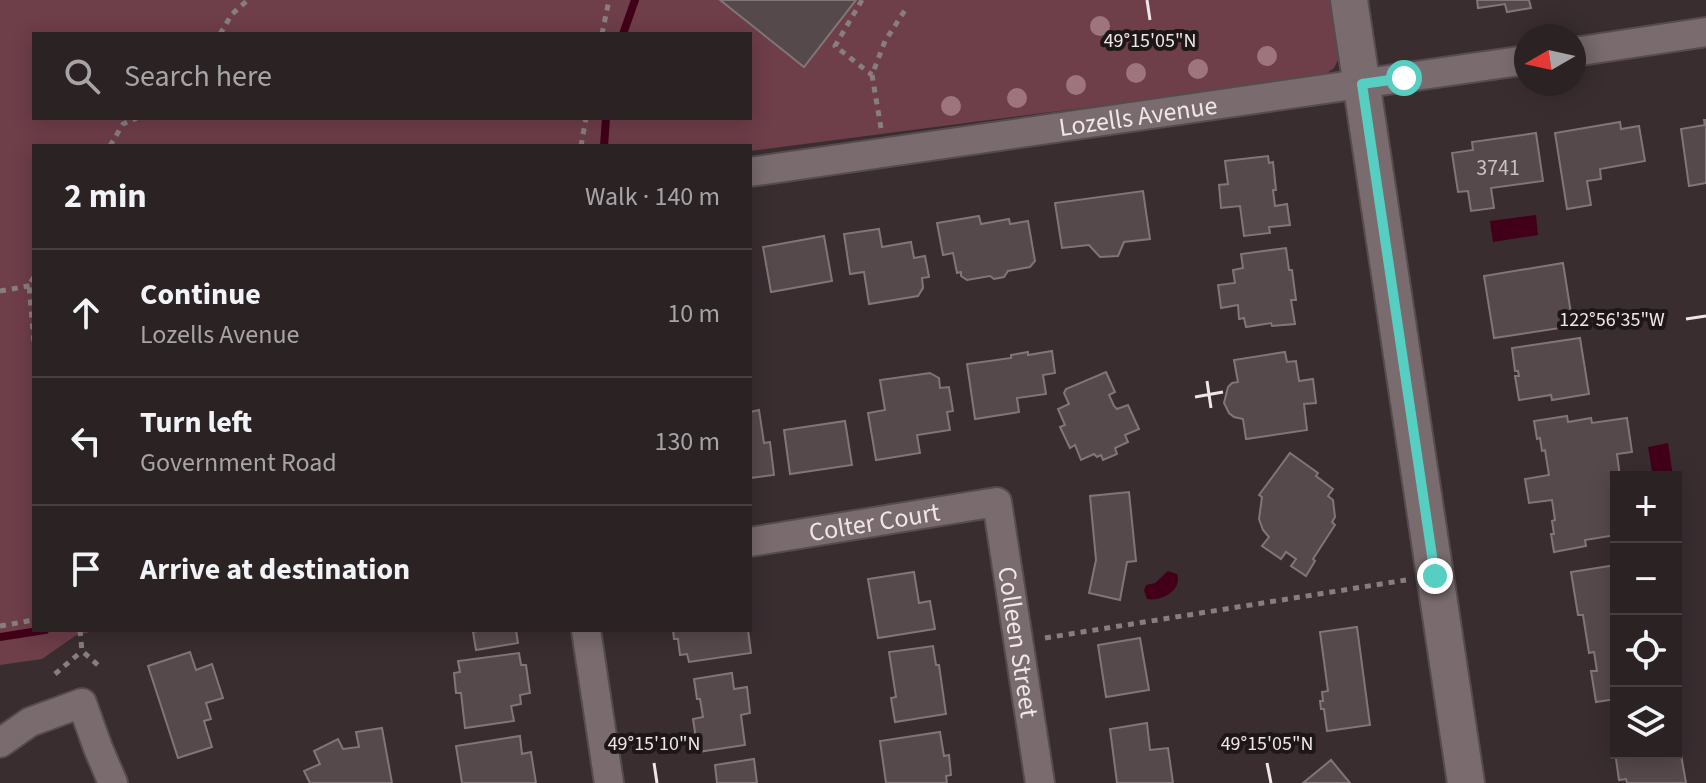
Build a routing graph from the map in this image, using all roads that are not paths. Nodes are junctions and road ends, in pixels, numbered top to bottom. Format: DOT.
graph roads {
  1 [pos="1349,0"];
  2 [pos="1706,32"];
  3 [pos="1586,50"];
  4 [pos="1514,62"];
  5 [pos="1362,84"];
  6 [pos="752,172"];
  7 [pos="997,502"];
  8 [pos="752,542"];
  9 [pos="586,632"];
  10 [pos="0,743"];
  11 [pos="113,783"];
  12 [pos="609,783"];
  13 [pos="1040,783"];
  14 [pos="1466,783"];
  1 -- 5 [label="street"];
  2 -- 3 [label="street"];
  4 -- 5 [label="street, Lozells Avenue"];
  5 -- 6 [label="street, Lozells Avenue"];
  5 -- 14 [label="street"];
  7 -- 8 [label="street, Colter Court"];
  7 -- 13 [label="street, Colleen Street"];
  9 -- 12 [label="street"];
  10 -- 11 [label="street"];
}
